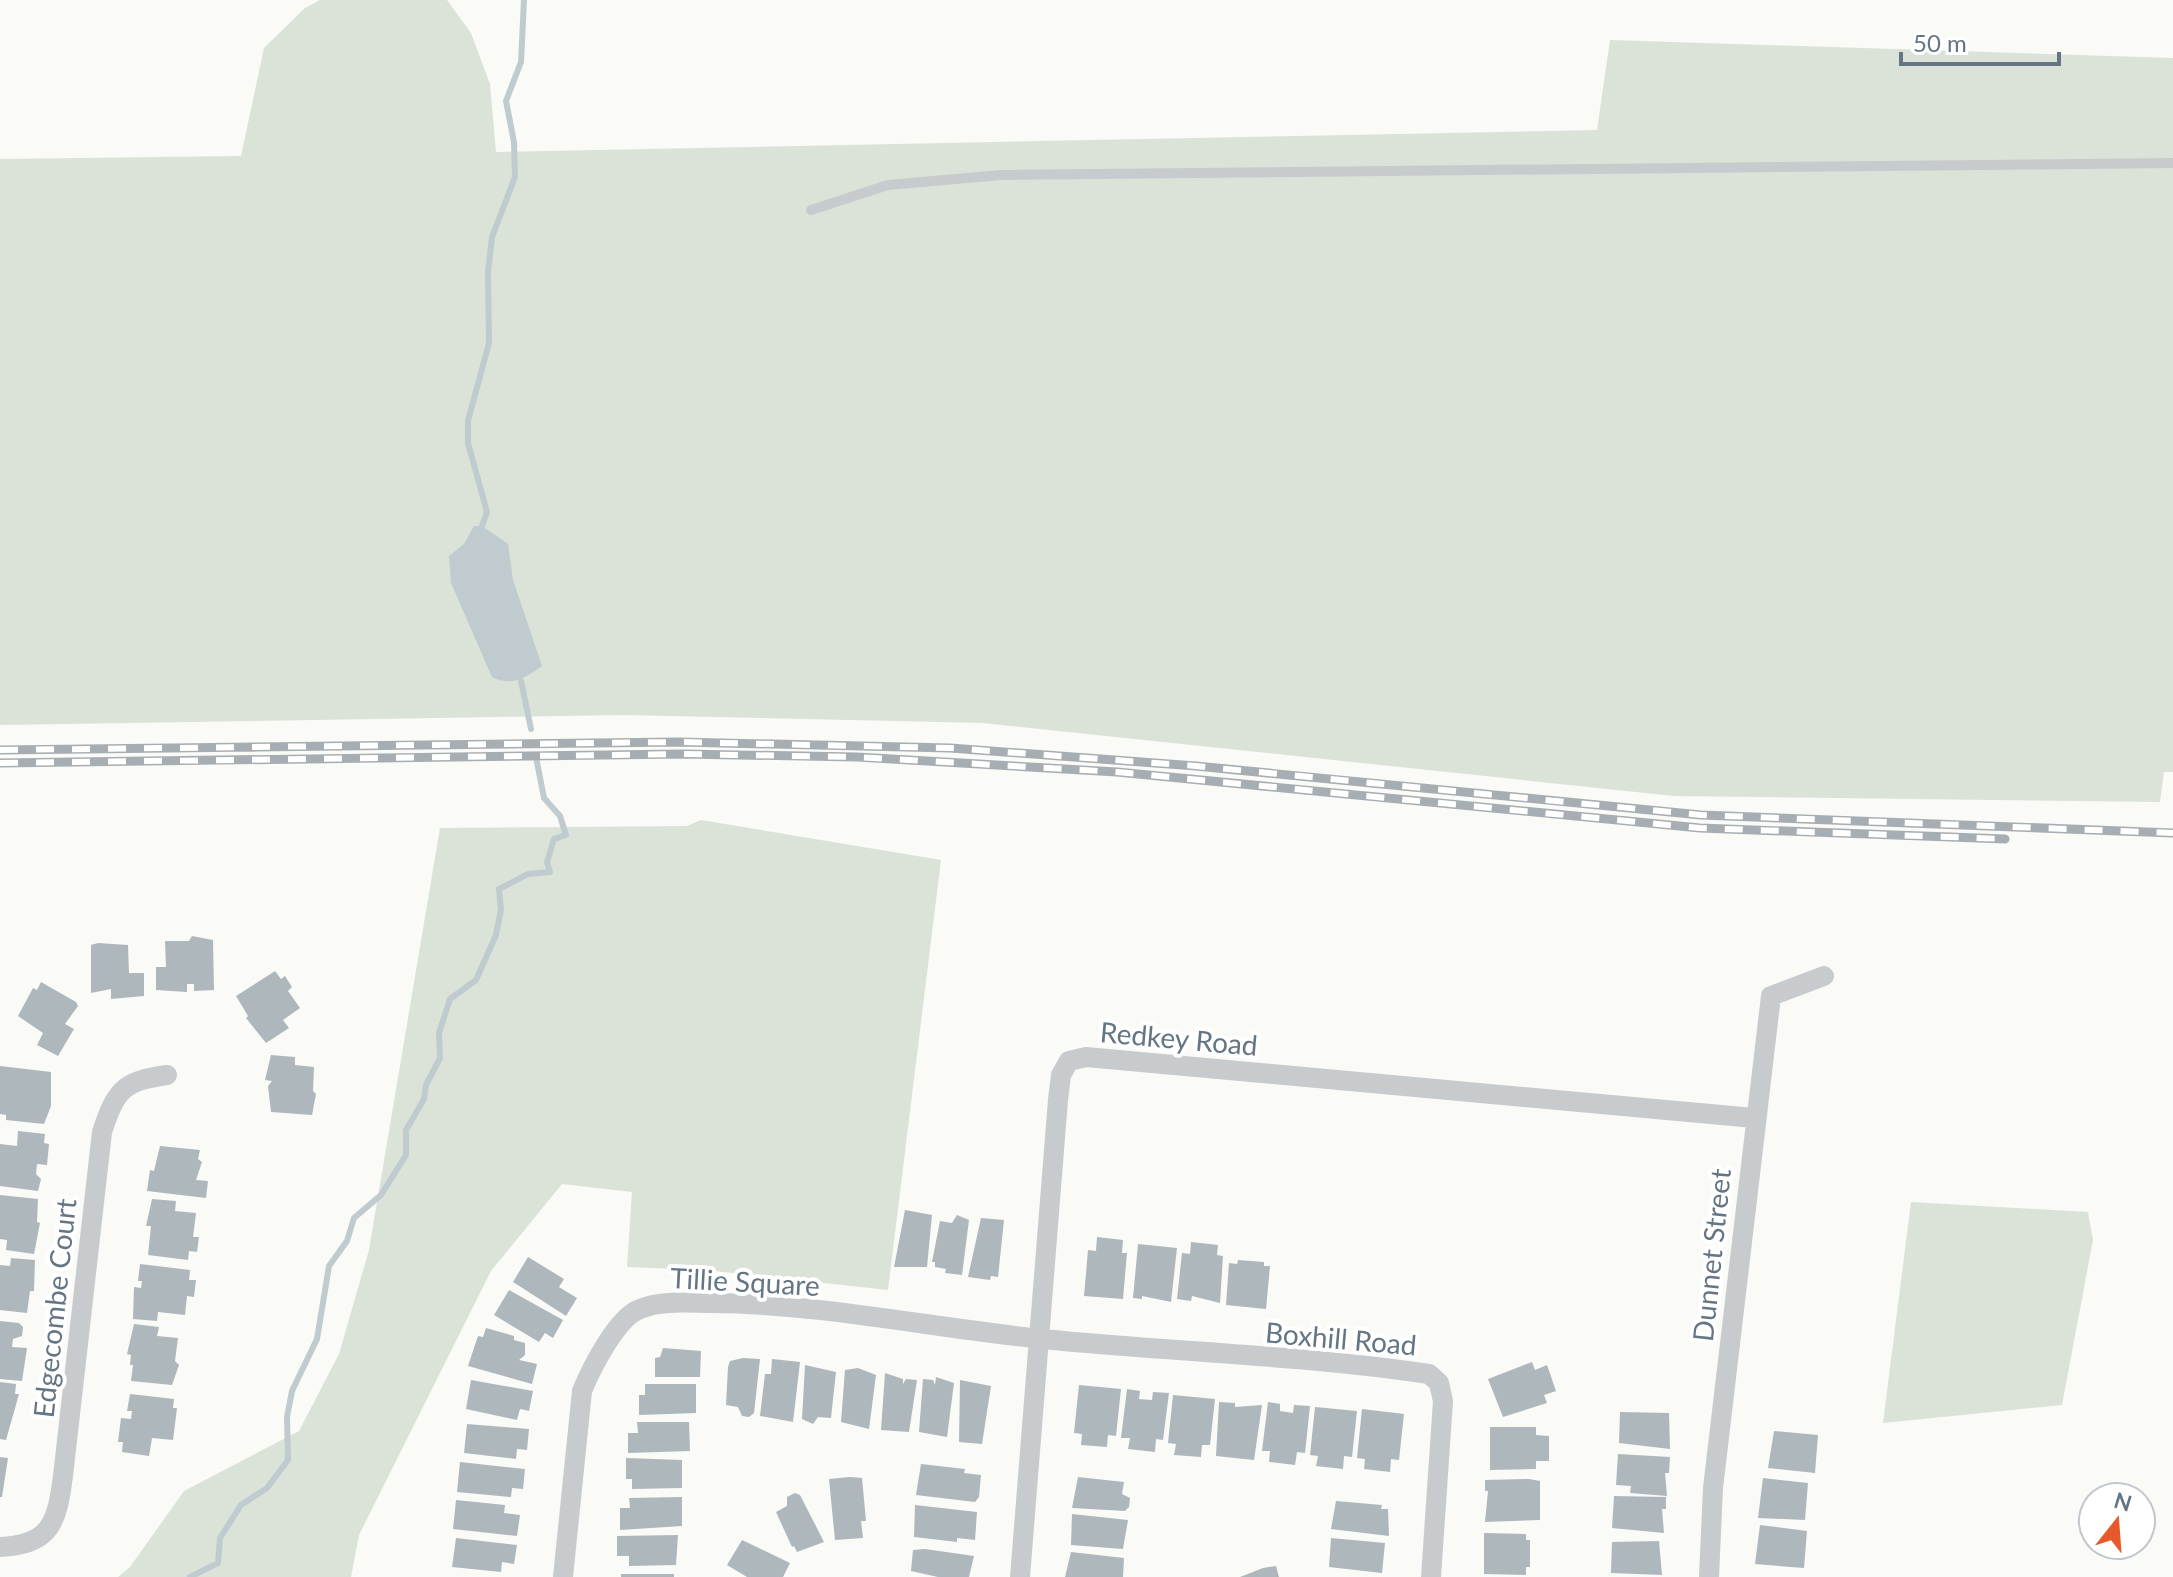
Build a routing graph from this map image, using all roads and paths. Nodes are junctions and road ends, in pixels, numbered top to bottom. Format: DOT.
graph roads {
  1 [pos="2173,163"];
  2 [pos="811,210"];
  3 [pos="1824,976"];
  4 [pos="167,1075"];
  5 [pos="1754,1118"];
  6 [pos="1040,1339"];
  7 [pos="0,1547"];
  8 [pos="563,1577"];
  9 [pos="1020,1577"];
  10 [pos="1431,1577"];
  11 [pos="1709,1577"];
  1 -- 2 [label="lane"];
  3 -- 5 [label="street, Dunnet Street"];
  4 -- 7 [label="street, Edgecombe Court"];
  5 -- 6 [label="street, Redkey Road"];
  5 -- 11 [label="street, Dunnet Street"];
  6 -- 8 [label="street, Tillie Square"];
  6 -- 9 [label="street, Redkey Road"];
  6 -- 10 [label="street, Boxhill Road"];
}
